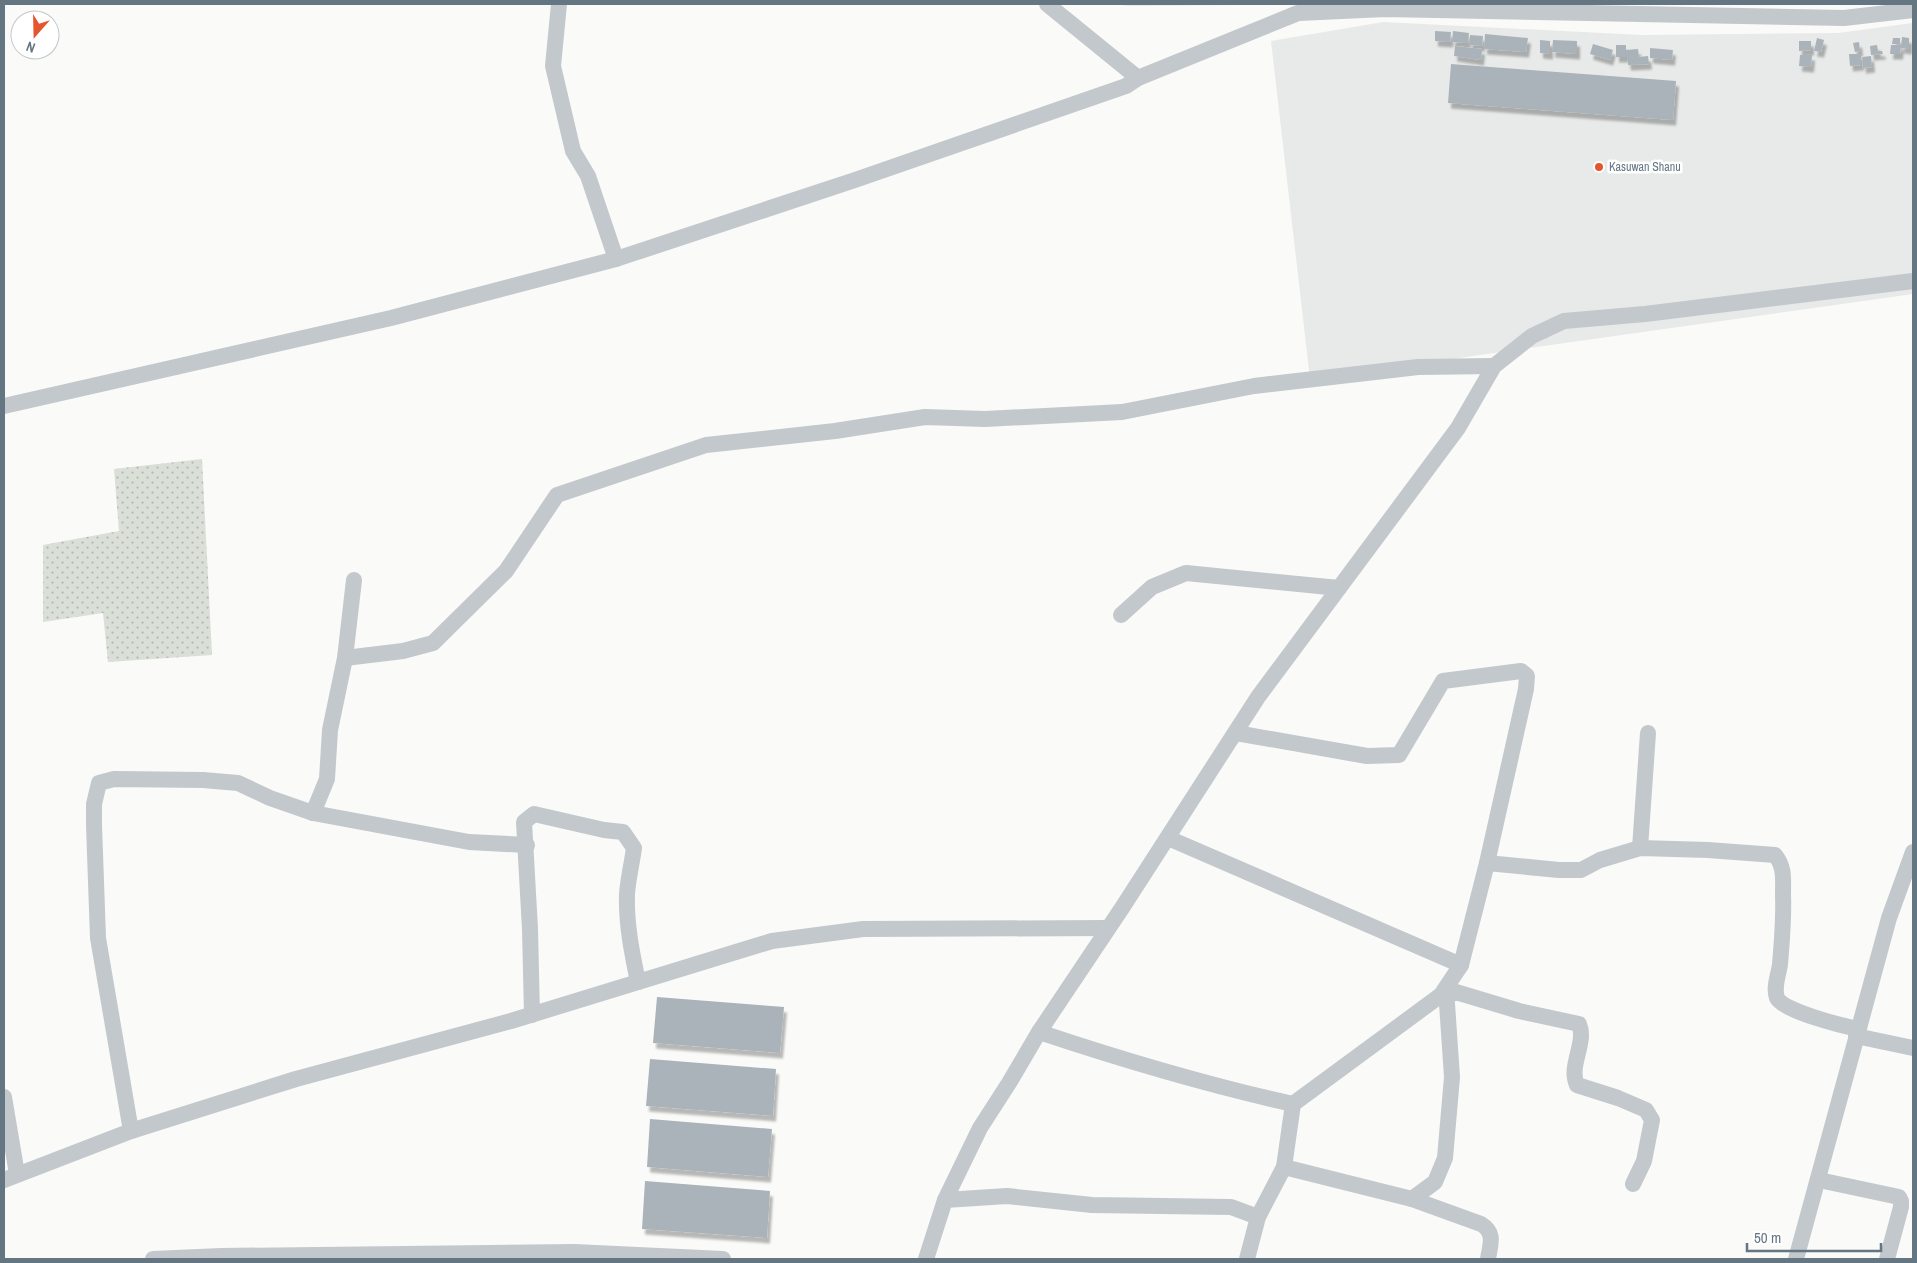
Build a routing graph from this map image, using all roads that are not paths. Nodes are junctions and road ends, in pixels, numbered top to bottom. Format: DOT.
graph roads {
  1 [pos="559,4"];
  2 [pos="1048,4"];
  3 [pos="1913,10"];
  4 [pos="1138,78"];
  5 [pos="616,259"];
  6 [pos="1913,281"];
  7 [pos="1494,366"];
  8 [pos="4,406"];
  9 [pos="354,580"];
  10 [pos="1339,588"];
  11 [pos="1121,615"];
  12 [pos="344,658"];
  13 [pos="1236,733"];
  14 [pos="1648,733"];
  15 [pos="313,813"];
  16 [pos="1168,838"];
  17 [pos="527,845"];
  18 [pos="1640,848"];
  19 [pos="1913,852"];
  20 [pos="1487,863"];
  21 [pos="1108,928"];
  22 [pos="1461,965"];
  23 [pos="638,982"];
  24 [pos="1446,989"];
  25 [pos="532,1015"];
  26 [pos="1039,1032"];
  27 [pos="1857,1032"];
  28 [pos="1913,1048"];
  29 [pos="4,1096"];
  30 [pos="1293,1104"];
  31 [pos="131,1131"];
  32 [pos="1284,1167"];
  33 [pos="10,1177"];
  34 [pos="1819,1180"];
  35 [pos="1633,1184"];
  36 [pos="945,1200"];
  37 [pos="1412,1200"];
  38 [pos="1258,1217"];
  39 [pos="153,1259"];
  40 [pos="723,1259"];
  41 [pos="926,1259"];
  42 [pos="1247,1259"];
  43 [pos="1488,1259"];
  44 [pos="1796,1259"];
  45 [pos="1887,1259"];
  1 -- 5 [label="street"];
  2 -- 4 [label="street"];
  3 -- 4 [label="street"];
  4 -- 5 [label="street"];
  5 -- 8 [label="street"];
  6 -- 7 [label="street"];
  7 -- 10 [label="street"];
  7 -- 12 [label="street"];
  9 -- 12 [label="street"];
  10 -- 11 [label="street"];
  10 -- 13 [label="street"];
  12 -- 15 [label="street"];
  13 -- 16 [label="street"];
  13 -- 20 [label="street"];
  14 -- 18 [label="street"];
  15 -- 17 [label="street"];
  15 -- 31 [label="street"];
  16 -- 21 [label="street"];
  16 -- 22 [label="street"];
  17 -- 23 [label="street"];
  17 -- 25 [label="street"];
  18 -- 20 [label="street"];
  18 -- 27 [label="street"];
  19 -- 27 [label="street"];
  20 -- 22 [label="street"];
  21 -- 23 [label="street"];
  21 -- 26 [label="street"];
  22 -- 24 [label="street"];
  23 -- 25 [label="street"];
  24 -- 30 [label="street"];
  24 -- 35 [label="street"];
  24 -- 37 [label="street"];
  25 -- 31 [label="street"];
  26 -- 30 [label="street"];
  26 -- 36 [label="street"];
  27 -- 28 [label="street"];
  27 -- 34 [label="street"];
  29 -- 33 [label="street"];
  30 -- 32 [label="street"];
  31 -- 33 [label="street"];
  32 -- 37 [label="street"];
  32 -- 38 [label="street"];
  34 -- 44 [label="street"];
  34 -- 45 [label="street"];
  36 -- 38 [label="street"];
  36 -- 41 [label="street"];
  37 -- 43 [label="street"];
  38 -- 42 [label="street"];
  39 -- 40 [label="street"];
}
